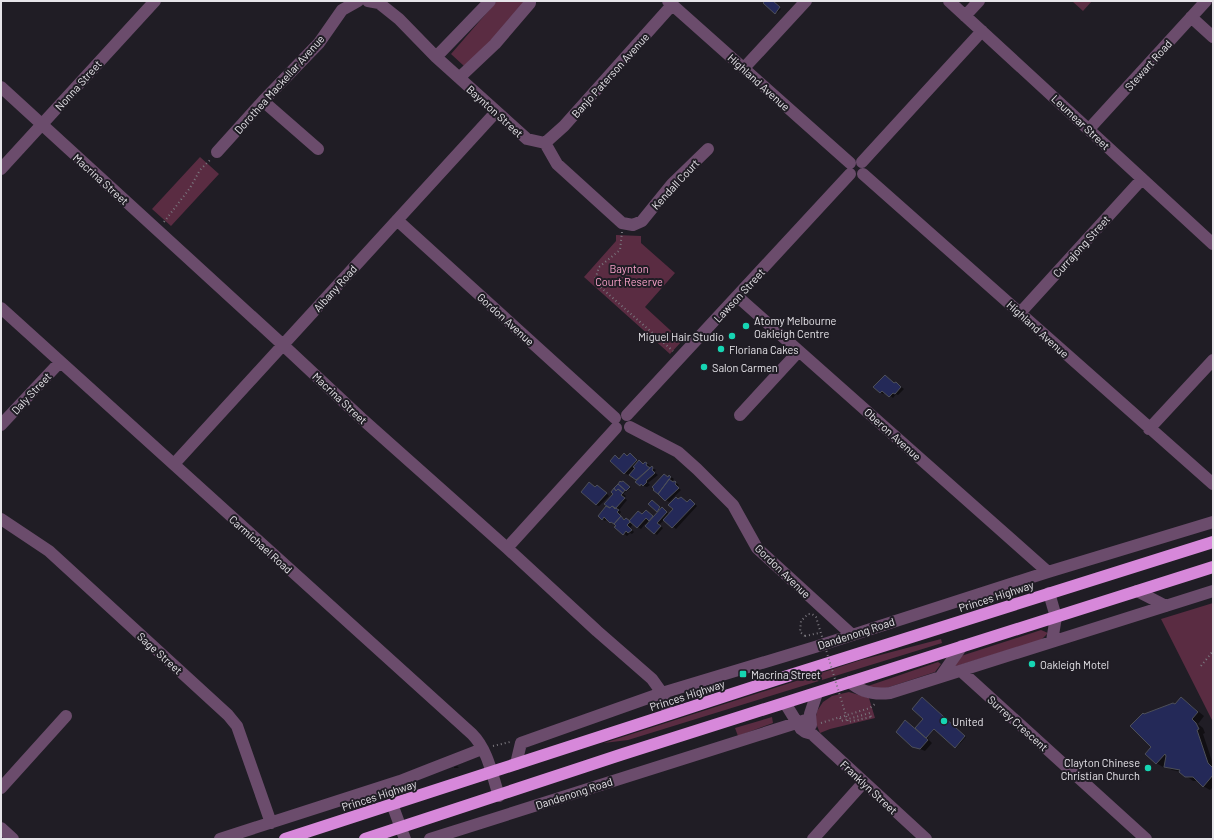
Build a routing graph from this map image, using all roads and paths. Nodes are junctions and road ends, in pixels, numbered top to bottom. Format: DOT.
graph roads {
  1 [pos="358,1"];
  2 [pos="368,1"];
  3 [pos="490,1"];
  4 [pos="530,1"];
  5 [pos="806,1"];
  6 [pos="949,1"];
  7 [pos="979,1"];
  8 [pos="1206,1"];
  9 [pos="152,2"];
  10 [pos="670,3"];
  11 [pos="965,16"];
  12 [pos="1192,17"];
  13 [pos="982,31"];
  14 [pos="1213,36"];
  15 [pos="436,57"];
  16 [pos="744,68"];
  17 [pos="459,78"];
  18 [pos="1,87"];
  19 [pos="263,101"];
  20 [pos="496,112"];
  21 [pos="42,125"];
  22 [pos="1089,129"];
  23 [pos="545,143"];
  24 [pos="708,149"];
  25 [pos="318,150"];
  26 [pos="217,152"];
  27 [pos="856,168"];
  28 [pos="1,169"];
  29 [pos="1142,179"];
  30 [pos="397,220"];
  31 [pos="622,223"];
  32 [pos="157,230"];
  33 [pos="1213,244"];
  34 [pos="738,297"];
  35 [pos="1,308"];
  36 [pos="1020,313"];
  37 [pos="283,345"];
  38 [pos="799,351"];
  39 [pos="674,352"];
  40 [pos="1213,360"];
  41 [pos="60,362"];
  42 [pos="740,415"];
  43 [pos="629,421"];
  44 [pos="616,423"];
  45 [pos="1,425"];
  46 [pos="1150,429"];
  47 [pos="174,464"];
  48 [pos="1213,484"];
  49 [pos="1,519"];
  50 [pos="1213,522"];
  51 [pos="1213,542"];
  52 [pos="507,548"];
  53 [pos="1213,567"];
  54 [pos="1048,572"];
  55 [pos="1137,591"];
  56 [pos="1213,591"];
  57 [pos="1048,593"];
  58 [pos="1166,606"];
  59 [pos="1056,617"];
  60 [pos="824,632"];
  61 [pos="851,634"];
  62 [pos="1052,641"];
  63 [pos="962,646"];
  64 [pos="1213,651"];
  65 [pos="1201,666"];
  66 [pos="960,671"];
  67 [pos="941,676"];
  68 [pos="850,682"];
  69 [pos="662,693"];
  70 [pos="817,693"];
  71 [pos="785,703"];
  72 [pos="870,708"];
  73 [pos="670,714"];
  74 [pos="66,716"];
  75 [pos="840,718"];
  76 [pos="814,721"];
  77 [pos="797,723"];
  78 [pos="812,734"];
  79 [pos="521,743"];
  80 [pos="482,749"];
  81 [pos="516,764"];
  82 [pos="491,772"];
  83 [pos="864,782"];
  84 [pos="1,788"];
  85 [pos="499,796"];
  86 [pos="392,804"];
  87 [pos="271,823"];
  88 [pos="402,827"];
  89 [pos="1,828"];
  90 [pos="13,839"];
  91 [pos="220,839"];
  92 [pos="285,839"];
  93 [pos="365,839"];
  94 [pos="405,839"];
  95 [pos="430,839"];
  96 [pos="814,839"];
  97 [pos="926,839"];
  98 [pos="1146,839"];
  1 -- 19 [label="street, Dorothea Mackellar Avenue"];
  2 -- 15 [label="street, Baynton Street"];
  3 -- 15 [label="street"];
  4 -- 17 [label="street"];
  5 -- 16 [label="street"];
  6 -- 11 [label="street, Leumear Street"];
  7 -- 11 [label="street"];
  8 -- 12 [label="street, Stewart Road"];
  9 -- 21 [label="street, Nonna Street"];
  10 -- 16 [label="street, Highland Avenue"];
  10 -- 23 [label="street, Banjo Paterson Avenue"];
  11 -- 13 [label="street, Leumear Street"];
  12 -- 14 [label="street"];
  12 -- 22 [label="street, Stewart Road"];
  13 -- 22 [label="street, Leumear Street"];
  13 -- 27 [label="street, Lawson Street"];
  15 -- 17 [label="street, Baynton Street"];
  16 -- 27 [label="street, Highland Avenue"];
  17 -- 20 [label="street, Baynton Street"];
  18 -- 21 [label="street, Macrina Street"];
  19 -- 25 [label="street"];
  19 -- 26 [label="street, Dorothea Mackellar Avenue"];
  20 -- 23 [label="street, Baynton Street"];
  20 -- 30 [label="street, Albany Road"];
  21 -- 28 [label="street, Nonna Street"];
  21 -- 32 [label="street, Macrina Street"];
  22 -- 29 [label="street, Leumear Street"];
  23 -- 31 [label="street"];
  24 -- 31 [label="street, Kendall Court"];
  26 -- 32 [label="path"];
  27 -- 34 [label="street, Lawson Street"];
  27 -- 36 [label="street, Highland Avenue"];
  29 -- 33 [label="street, Leumear Street"];
  29 -- 36 [label="street, Currajong Street"];
  30 -- 37 [label="street, Albany Road"];
  30 -- 44 [label="street, Gordon Avenue"];
  31 -- 39 [label="path"];
  32 -- 37 [label="street, Macrina Street"];
  34 -- 38 [label="street, Oberon Avenue"];
  34 -- 43 [label="street, Lawson Street"];
  35 -- 41 [label="street, Carmichael Road"];
  36 -- 46 [label="street, Highland Avenue"];
  37 -- 47 [label="street, Albany Road"];
  37 -- 52 [label="street, Macrina Street"];
  38 -- 42 [label="street"];
  38 -- 54 [label="street, Oberon Avenue"];
  40 -- 46 [label="street"];
  41 -- 45 [label="street, Daly Street"];
  41 -- 47 [label="street, Carmichael Road"];
  43 -- 44 [label="street"];
  43 -- 61 [label="street, Gordon Avenue"];
  44 -- 52 [label="street"];
  46 -- 48 [label="street, Highland Avenue"];
  47 -- 80 [label="street, Carmichael Road"];
  49 -- 87 [label="street, Sage Street"];
  50 -- 54 [label="street, Dandenong Road"];
  51 -- 57 [label="highway, Princes Highway"];
  52 -- 69 [label="street, Macrina Street"];
  53 -- 55 [label="highway"];
  54 -- 61 [label="street, Dandenong Road"];
  55 -- 58 [label="street"];
  55 -- 59 [label="highway"];
  56 -- 58 [label="street"];
  57 -- 59 [label="street"];
  57 -- 73 [label="highway, Princes Highway"];
  58 -- 62 [label="street"];
  59 -- 62 [label="street"];
  59 -- 63 [label="highway"];
  60 -- 75 [label="path, bridge"];
  61 -- 69 [label="street, Dandenong Road"];
  62 -- 66 [label="street"];
  63 -- 67 [label="street"];
  63 -- 68 [label="highway"];
  64 -- 65 [label="path"];
  66 -- 67 [label="street"];
  66 -- 98 [label="street, Surrey Crescent"];
  67 -- 68 [label="street"];
  68 -- 70 [label="highway"];
  69 -- 73 [label="street, Macrina Street"];
  69 -- 79 [label="street, Dandenong Road"];
  70 -- 71 [label="highway"];
  70 -- 76 [label="street"];
  71 -- 77 [label="street, Franklyn Street"];
  71 -- 85 [label="highway"];
  72 -- 75 [label="path"];
  73 -- 81 [label="highway, Princes Highway"];
  74 -- 84 [label="street"];
  75 -- 76 [label="path"];
  76 -- 77 [label="street, Dandenong Road"];
  76 -- 78 [label="street"];
  77 -- 78 [label="street, Franklyn Street"];
  77 -- 95 [label="street, Dandenong Road"];
  78 -- 83 [label="street, Franklyn Street"];
  79 -- 80 [label="path"];
  79 -- 81 [label="street"];
  80 -- 82 [label="street, Carmichael Road"];
  80 -- 87 [label="street"];
  81 -- 82 [label="highway, Princes Highway"];
  82 -- 85 [label="street, Carmichael Road"];
  82 -- 86 [label="highway, Princes Highway"];
  83 -- 96 [label="street"];
  83 -- 97 [label="street, Franklyn Street"];
  85 -- 88 [label="highway"];
  86 -- 88 [label="street"];
  86 -- 92 [label="highway, Princes Highway"];
  87 -- 91 [label="street"];
  88 -- 93 [label="highway"];
  88 -- 94 [label="street"];
  89 -- 90 [label="street"];
}
